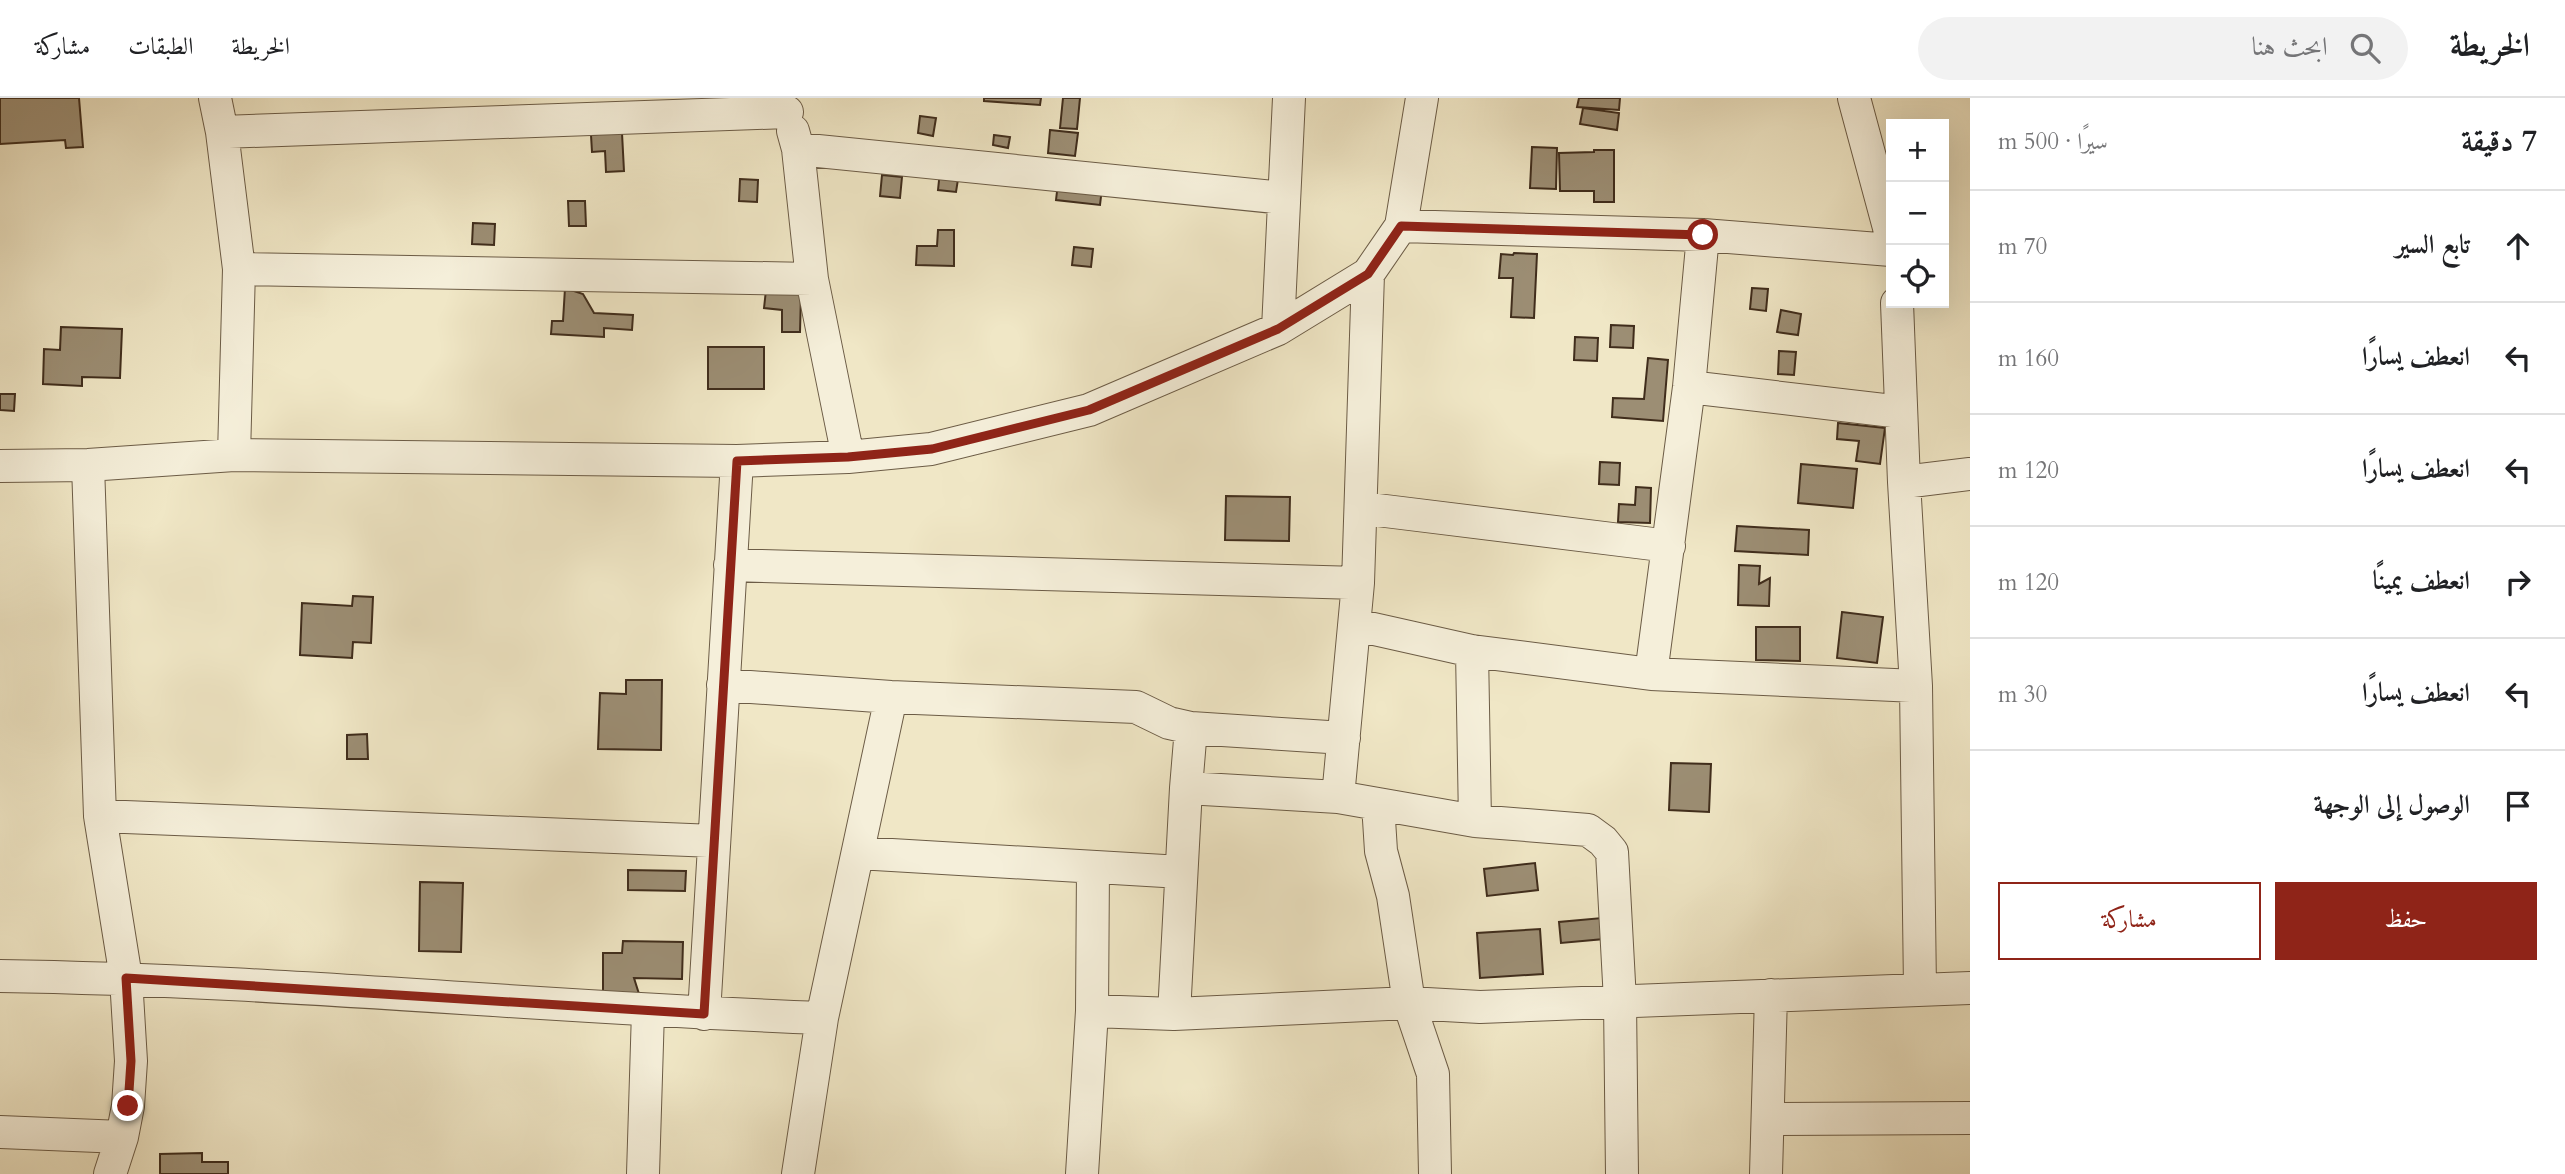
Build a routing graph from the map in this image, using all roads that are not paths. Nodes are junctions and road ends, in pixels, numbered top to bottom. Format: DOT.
graph roads {
  1 [pos="215,98"];
  2 [pos="1289,98"];
  3 [pos="1422,98"];
  4 [pos="1854,98"];
  5 [pos="786,105"];
  6 [pos="222,132"];
  7 [pos="798,149"];
  8 [pos="1284,198"];
  9 [pos="1886,216"];
  10 [pos="1401,226"];
  11 [pos="1703,235"];
  12 [pos="1886,250"];
  13 [pos="239,270"];
  14 [pos="1368,274"];
  15 [pos="812,279"];
  16 [pos="1897,308"];
  17 [pos="1278,329"];
  18 [pos="1689,387"];
  19 [pos="1901,412"];
  20 [pos="234,454"];
  21 [pos="848,457"];
  22 [pos="737,461"];
  23 [pos="88,465"];
  24 [pos="0,466"];
  25 [pos="1970,474"];
  26 [pos="1904,482"];
  27 [pos="1361,508"];
  28 [pos="1669,546"];
  29 [pos="730,565"];
  30 [pos="1358,583"];
  31 [pos="1356,625"];
  32 [pos="1472,651"];
  33 [pos="1651,674"];
  34 [pos="723,685"];
  35 [pos="1916,686"];
  36 [pos="891,697"];
  37 [pos="1191,728"];
  38 [pos="1344,738"];
  39 [pos="1186,788"];
  40 [pos="1338,797"];
  41 [pos="1378,804"];
  42 [pos="100,816"];
  43 [pos="1475,821"];
  44 [pos="713,841"];
  45 [pos="858,853"];
  46 [pos="1093,867"];
  47 [pos="1181,872"];
  48 [pos="0,976"];
  49 [pos="126,978"];
  50 [pos="1970,988"];
  51 [pos="1920,989"];
  52 [pos="1771,995"];
  53 [pos="1620,1001"];
  54 [pos="1409,1003"];
  55 [pos="648,1011"];
  56 [pos="1092,1011"];
  57 [pos="704,1014"];
  58 [pos="1174,1014"];
  59 [pos="822,1018"];
  60 [pos="1970,1118"];
  61 [pos="1768,1119"];
  62 [pos="0,1132"];
  63 [pos="122,1137"];
  64 [pos="110,1174"];
  65 [pos="643,1174"];
  66 [pos="798,1174"];
  67 [pos="1082,1174"];
  68 [pos="1435,1174"];
  69 [pos="1622,1174"];
  70 [pos="1766,1174"];
  1 -- 6 [label="street"];
  2 -- 8 [label="street"];
  3 -- 10 [label="street"];
  4 -- 9 [label="street"];
  5 -- 6 [label="street"];
  5 -- 7 [label="street"];
  6 -- 13 [label="street"];
  7 -- 8 [label="street"];
  7 -- 15 [label="street"];
  8 -- 17 [label="street"];
  10 -- 11 [label="street"];
  10 -- 14 [label="street"];
  11 -- 12 [label="street"];
  11 -- 18 [label="street"];
  13 -- 15 [label="street"];
  13 -- 20 [label="street"];
  14 -- 17 [label="street"];
  14 -- 27 [label="street"];
  15 -- 21 [label="street"];
  16 -- 19 [label="street"];
  17 -- 21 [label="street"];
  18 -- 19 [label="street"];
  18 -- 28 [label="street"];
  19 -- 26 [label="street"];
  20 -- 22 [label="street"];
  20 -- 23 [label="street"];
  21 -- 22 [label="street"];
  22 -- 29 [label="street"];
  23 -- 24 [label="street"];
  23 -- 42 [label="street"];
  25 -- 26 [label="street"];
  26 -- 35 [label="street"];
  27 -- 28 [label="street"];
  27 -- 30 [label="street"];
  28 -- 33 [label="street"];
  29 -- 30 [label="street"];
  29 -- 34 [label="street"];
  30 -- 31 [label="street"];
  31 -- 32 [label="street"];
  31 -- 38 [label="street"];
  32 -- 33 [label="street"];
  32 -- 43 [label="street"];
  33 -- 35 [label="street"];
  34 -- 36 [label="street"];
  34 -- 44 [label="street"];
  35 -- 51 [label="street"];
  36 -- 37 [label="street"];
  36 -- 45 [label="street"];
  37 -- 38 [label="street"];
  37 -- 39 [label="street"];
  38 -- 40 [label="street"];
  39 -- 40 [label="street"];
  39 -- 47 [label="street"];
  40 -- 41 [label="street"];
  41 -- 43 [label="street"];
  41 -- 54 [label="street"];
  42 -- 44 [label="street"];
  42 -- 49 [label="street"];
  43 -- 53 [label="street"];
  44 -- 57 [label="street"];
  45 -- 46 [label="street"];
  45 -- 59 [label="street"];
  46 -- 47 [label="street"];
  46 -- 56 [label="street"];
  47 -- 58 [label="street"];
  48 -- 49 [label="street"];
  49 -- 55 [label="street"];
  49 -- 63 [label="street"];
  50 -- 51 [label="street"];
  51 -- 52 [label="street"];
  52 -- 53 [label="street"];
  52 -- 61 [label="street"];
  53 -- 54 [label="street"];
  53 -- 69 [label="street"];
  54 -- 58 [label="street"];
  54 -- 68 [label="street"];
  55 -- 57 [label="street"];
  55 -- 65 [label="street"];
  56 -- 58 [label="street"];
  56 -- 67 [label="street"];
  57 -- 59 [label="street"];
  59 -- 66 [label="street"];
  60 -- 61 [label="street"];
  61 -- 70 [label="street"];
  62 -- 63 [label="street"];
  63 -- 64 [label="street"];
}
